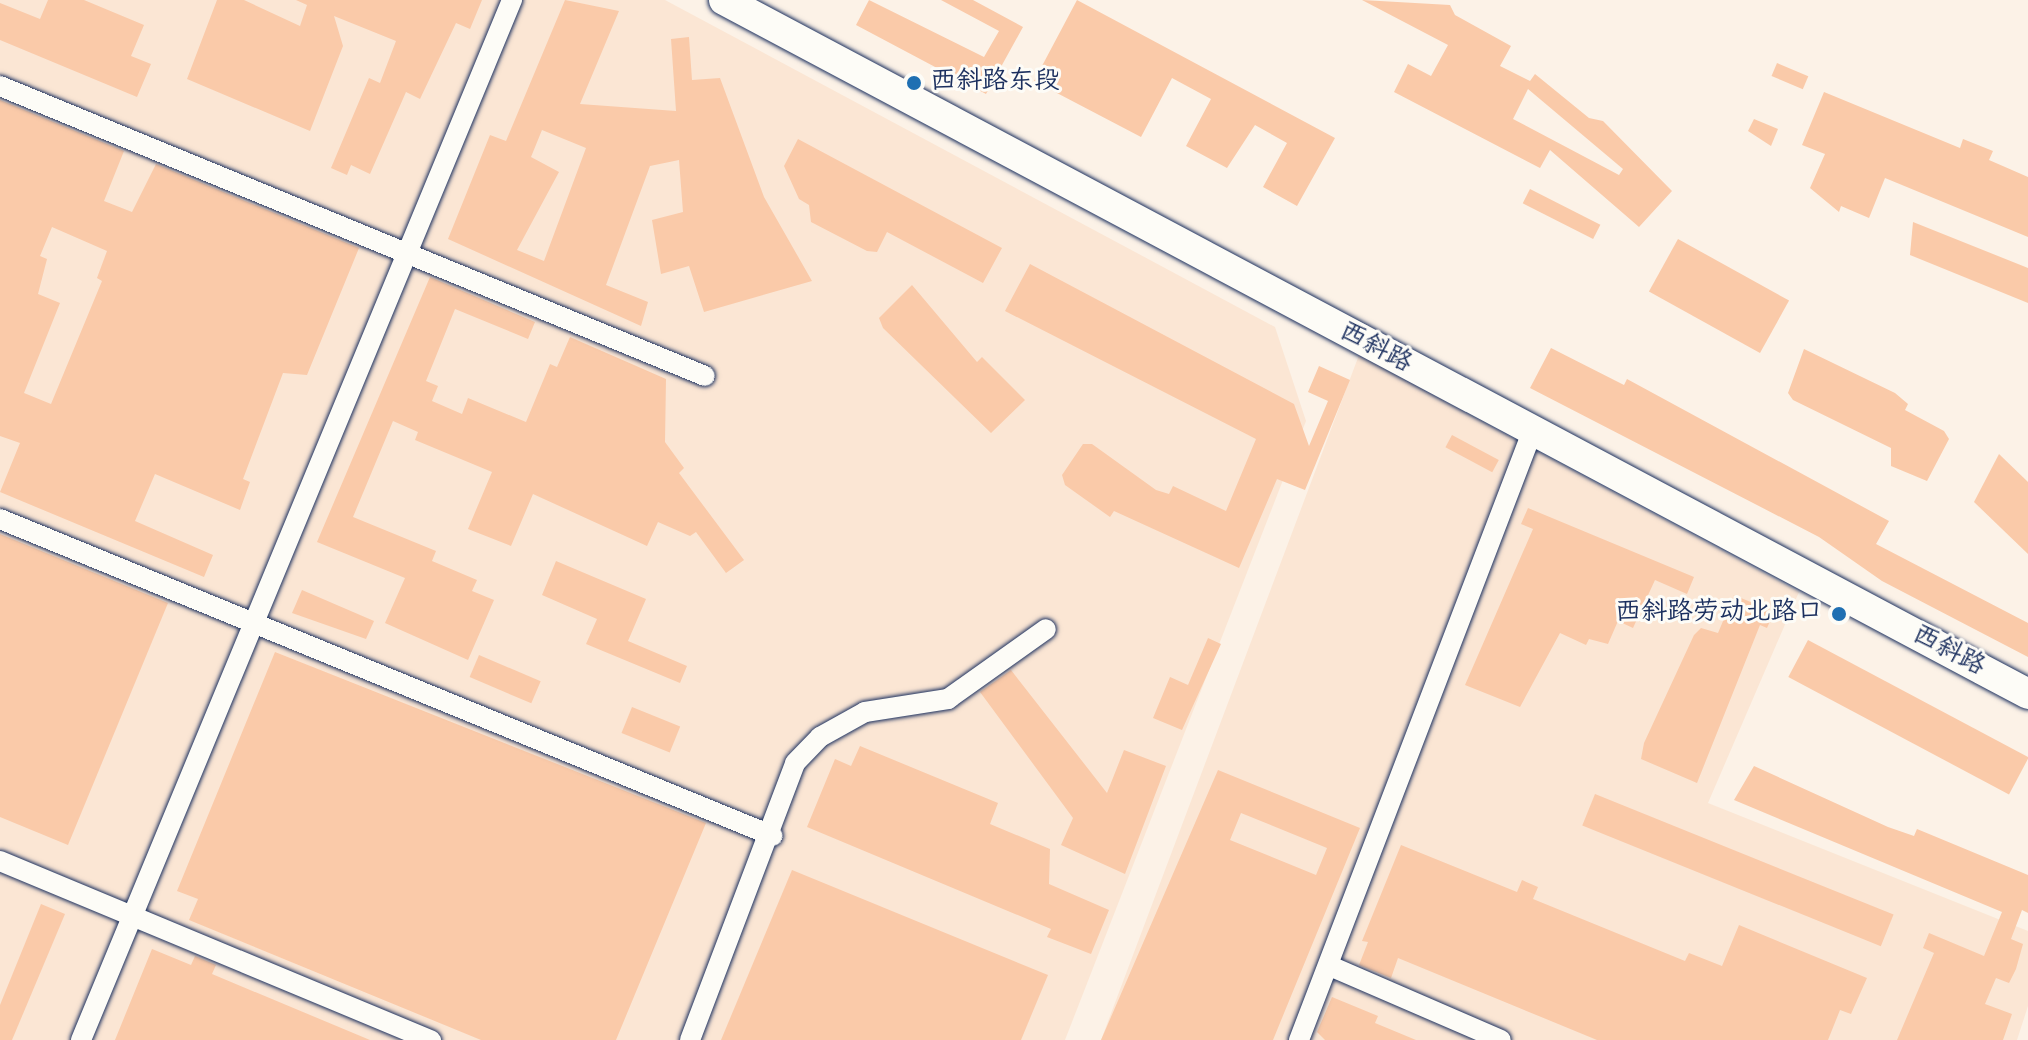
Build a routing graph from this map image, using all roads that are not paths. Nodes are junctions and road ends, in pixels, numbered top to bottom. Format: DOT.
graph roads {
  1 [pos="512,0"];
  2 [pos="724,0"];
  3 [pos="0,86"];
  4 [pos="407,252"];
  5 [pos="705,376"];
  6 [pos="1532,432"];
  7 [pos="0,519"];
  8 [pos="253,623"];
  9 [pos="1046,629"];
  10 [pos="2028,694"];
  11 [pos="773,836"];
  12 [pos="0,861"];
  13 [pos="132,916"];
  14 [pos="1330,966"];
  15 [pos="81,1040"];
  16 [pos="431,1040"];
  17 [pos="690,1040"];
  18 [pos="1299,1040"];
  19 [pos="1501,1040"];
  1 -- 4 [label="street"];
  2 -- 6 [label="street, 西斜路"];
  3 -- 4 [label="street"];
  4 -- 5 [label="street"];
  4 -- 8 [label="street"];
  6 -- 10 [label="street, 西斜路"];
  6 -- 14 [label="street"];
  7 -- 8 [label="street"];
  8 -- 11 [label="street"];
  8 -- 13 [label="street"];
  9 -- 11 [label="street"];
  11 -- 17 [label="street"];
  12 -- 13 [label="street"];
  13 -- 15 [label="street"];
  13 -- 16 [label="street"];
  14 -- 18 [label="street"];
  14 -- 19 [label="street"];
}
